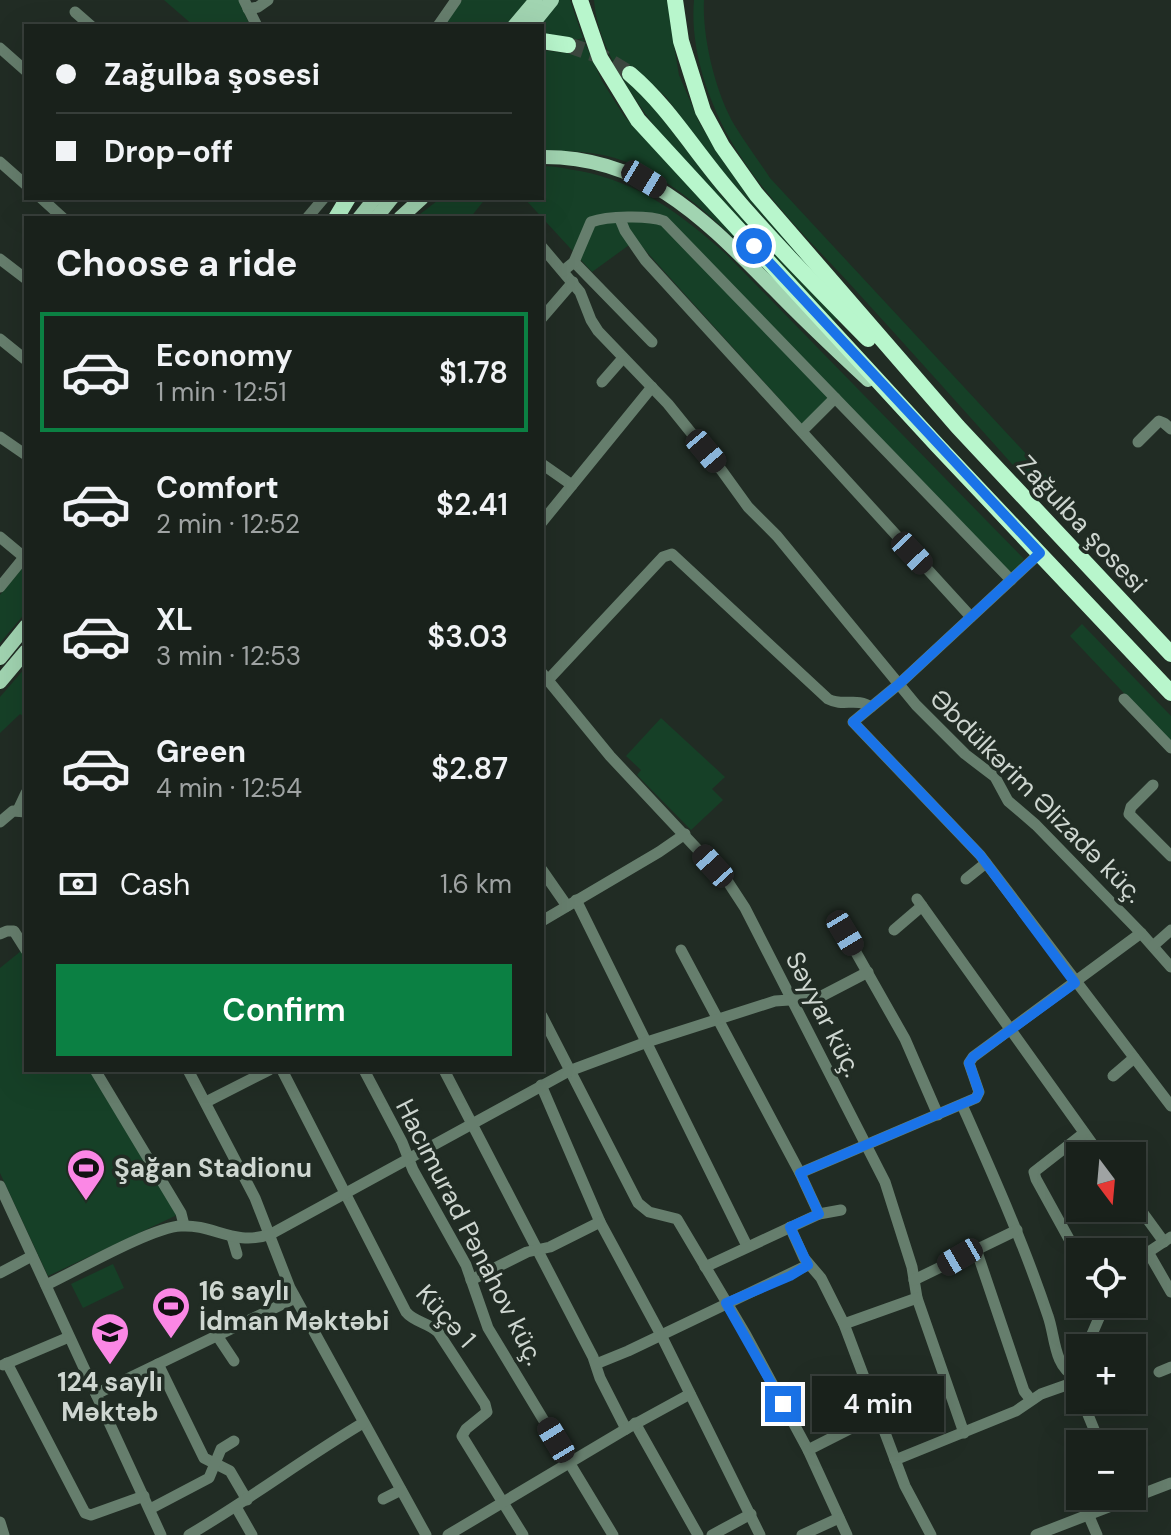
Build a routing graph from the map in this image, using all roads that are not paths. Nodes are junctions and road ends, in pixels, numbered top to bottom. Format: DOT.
graph roads {
  1 [pos="268,0"];
  2 [pos="456,0"];
  3 [pos="536,0"];
  4 [pos="552,0"];
  5 [pos="578,0"];
  6 [pos="591,0"];
  7 [pos="675,0"];
  8 [pos="684,0"];
  9 [pos="246,4"];
  10 [pos="75,12"];
  11 [pos="89,24"];
  12 [pos="256,24"];
  13 [pos="439,24"];
  14 [pos="516,24"];
  15 [pos="533,24"];
  16 [pos="544,41"];
  17 [pos="568,45"];
  18 [pos="0,48"];
  19 [pos="24,69"];
  20 [pos="630,74"];
  21 [pos="691,75"];
  22 [pos="630,108"];
  23 [pos="544,157"];
  24 [pos="0,162"];
  25 [pos="24,183"];
  26 [pos="43,200"];
  27 [pos="321,200"];
  28 [pos="373,200"];
  29 [pos="390,200"];
  30 [pos="420,200"];
  31 [pos="61,216"];
  32 [pos="309,216"];
  33 [pos="361,216"];
  34 [pos="378,216"];
  35 [pos="402,216"];
  36 [pos="620,219"];
  37 [pos="544,249"];
  38 [pos="0,259"];
  39 [pos="574,262"];
  40 [pos="563,271"];
  41 [pos="24,277"];
  42 [pos="573,282"];
  43 [pos="544,316"];
  44 [pos="0,339"];
  45 [pos="652,342"];
  46 [pos="24,358"];
  47 [pos="623,358"];
  48 [pos="602,382"];
  49 [pos="652,387"];
  50 [pos="835,398"];
  51 [pos="958,427"];
  52 [pos="1171,429"];
  53 [pos="802,431"];
  54 [pos="0,437"];
  55 [pos="1138,442"];
  56 [pos="937,445"];
  57 [pos="24,454"];
  58 [pos="544,465"];
  59 [pos="572,485"];
  60 [pos="544,520"];
  61 [pos="0,537"];
  62 [pos="1040,553"];
  63 [pos="24,555"];
  64 [pos="24,557"];
  65 [pos="1011,580"];
  66 [pos="0,587"];
  67 [pos="971,617"];
  68 [pos="24,628"];
  69 [pos="24,653"];
  70 [pos="1171,654"];
  71 [pos="0,658"];
  72 [pos="545,676"];
  73 [pos="0,682"];
  74 [pos="899,684"];
  75 [pos="1171,693"];
  76 [pos="1124,699"];
  77 [pos="871,707"];
  78 [pos="1171,748"];
  79 [pos="1153,785"];
  80 [pos="22,811"];
  81 [pos="0,822"];
  82 [pos="685,834"];
  83 [pos="1171,856"];
  84 [pos="986,863"];
  85 [pos="544,872"];
  86 [pos="966,879"];
  87 [pos="572,903"];
  88 [pos="544,920"];
  89 [pos="894,930"];
  90 [pos="1171,930"];
  91 [pos="845,933"];
  92 [pos="1141,933"];
  93 [pos="0,934"];
  94 [pos="1153,946"];
  95 [pos="24,947"];
  96 [pos="681,950"];
  97 [pos="1171,967"];
  98 [pos="868,972"];
  99 [pos="1075,983"];
  100 [pos="791,998"];
  101 [pos="719,1019"];
  102 [pos="544,1020"];
  103 [pos="1011,1031"];
  104 [pos="647,1042"];
  105 [pos="1134,1058"];
  106 [pos="569,1071"];
  107 [pos="96,1072"];
  108 [pos="189,1072"];
  109 [pos="265,1072"];
  110 [pos="283,1072"];
  111 [pos="365,1072"];
  112 [pos="445,1072"];
  113 [pos="1113,1076"];
  114 [pos="541,1085"];
  115 [pos="206,1102"];
  116 [pos="962,1105"];
  117 [pos="1171,1106"];
  118 [pos="938,1115"];
  119 [pos="471,1123"];
  120 [pos="1084,1133"];
  121 [pos="1091,1142"];
  122 [pos="866,1144"];
  123 [pos="408,1158"];
  124 [pos="800,1173"];
  125 [pos="0,1186"];
  126 [pos="346,1192"];
  127 [pos="841,1210"];
  128 [pos="819,1214"];
  129 [pos="1146,1214"];
  130 [pos="600,1222"];
  131 [pos="184,1225"];
  132 [pos="790,1227"];
  133 [pos="1017,1230"];
  134 [pos="271,1234"];
  135 [pos="232,1237"];
  136 [pos="1068,1238"];
  137 [pos="1168,1239"];
  138 [pos="747,1246"];
  139 [pos="976,1249"];
  140 [pos="536,1250"];
  141 [pos="1148,1252"];
  142 [pos="237,1254"];
  143 [pos="32,1256"];
  144 [pos="808,1265"];
  145 [pos="705,1267"];
  146 [pos="0,1273"];
  147 [pos="471,1280"];
  148 [pos="914,1280"];
  149 [pos="46,1285"];
  150 [pos="1171,1292"];
  151 [pos="295,1298"];
  152 [pos="917,1298"];
  153 [pos="726,1303"];
  154 [pos="844,1324"];
  155 [pos="661,1335"];
  156 [pos="69,1337"];
  157 [pos="218,1337"];
  158 [pos="234,1361"];
  159 [pos="158,1364"];
  160 [pos="596,1364"];
  161 [pos="3,1365"];
  162 [pos="1171,1367"];
  163 [pos="1066,1370"];
  164 [pos="1159,1372"];
  165 [pos="1066,1383"];
  166 [pos="96,1394"];
  167 [pos="690,1394"];
  168 [pos="1031,1400"];
  169 [pos="877,1415"];
  170 [pos="363,1423"];
  171 [pos="630,1426"];
  172 [pos="964,1433"];
  173 [pos="234,1441"];
  174 [pos="808,1450"];
  175 [pos="895,1460"];
  176 [pos="570,1462"];
  177 [pos="216,1464"];
  178 [pos="1171,1483"];
  179 [pos="401,1490"];
  180 [pos="1146,1491"];
  181 [pos="144,1496"];
  182 [pos="383,1499"];
  183 [pos="247,1500"];
  184 [pos="502,1502"];
  185 [pos="236,1507"];
  186 [pos="150,1509"];
  187 [pos="1097,1510"];
  188 [pos="751,1514"];
  189 [pos="1088,1514"];
  190 [pos="839,1518"];
  191 [pos="0,1522"];
  192 [pos="421,1533"];
  193 [pos="4,1535"];
  194 [pos="161,1535"];
  195 [pos="189,1535"];
  196 [pos="252,1535"];
  197 [pos="448,1535"];
  198 [pos="523,1535"];
  199 [pos="613,1535"];
  200 [pos="698,1535"];
  201 [pos="712,1535"];
  202 [pos="760,1535"];
  203 [pos="802,1535"];
  204 [pos="847,1535"];
  205 [pos="931,1535"];
  206 [pos="1036,1535"];
  207 [pos="1097,1535"];
  1 -- 9 [label="street"];
  2 -- 13 [label="street"];
  3 -- 14 [label="main road"];
  4 -- 15 [label="main road"];
  5 -- 22 [label="highway, Zağulba şosesi"];
  6 -- 22 [label="highway"];
  7 -- 21 [label="highway"];
  8 -- 21 [label="highway"];
  9 -- 12 [label="street"];
  10 -- 11 [label="street"];
  16 -- 17 [label="highway"];
  18 -- 19 [label="street"];
  20 -- 51 [label="highway"];
  21 -- 51 [label="highway"];
  22 -- 56 [label="highway, Zağulba şosesi"];
  23 -- 56 [label="main road"];
  24 -- 25 [label="street"];
  26 -- 31 [label="street"];
  27 -- 32 [label="street"];
  28 -- 33 [label="main road"];
  29 -- 34 [label="main road"];
  30 -- 35 [label="main road"];
  36 -- 39 [label="street"];
  36 -- 50 [label="street"];
  36 -- 53 [label="street"];
  37 -- 40 [label="street, Əbdülkərim Əlizadə küç."];
  38 -- 41 [label="street"];
  39 -- 40 [label="street"];
  39 -- 45 [label="street"];
  40 -- 42 [label="street, Əbdülkərim Əlizadə küç."];
  42 -- 43 [label="street"];
  42 -- 47 [label="street, Əbdülkərim Əlizadə küç."];
  44 -- 46 [label="street"];
  47 -- 48 [label="street"];
  47 -- 49 [label="street, Əbdülkərim Əlizadə küç."];
  49 -- 59 [label="street"];
  49 -- 74 [label="street, Əbdülkərim Əlizadə küç."];
  50 -- 53 [label="street"];
  50 -- 65 [label="street"];
  51 -- 70 [label="highway, Zağulba şosesi"];
  52 -- 55 [label="street"];
  53 -- 67 [label="street"];
  54 -- 57 [label="street"];
  56 -- 62 [label="highway, Zağulba şosesi"];
  58 -- 59 [label="street"];
  59 -- 60 [label="street"];
  61 -- 63 [label="street"];
  62 -- 65 [label="street"];
  62 -- 75 [label="highway, Zağulba şosesi"];
  64 -- 66 [label="street"];
  65 -- 67 [label="street"];
  67 -- 74 [label="street"];
  68 -- 71 [label="main road"];
  69 -- 73 [label="main road"];
  72 -- 77 [label="street"];
  72 -- 82 [label="street, Səyyar küç."];
  74 -- 77 [label="street"];
  74 -- 92 [label="street, Əbdülkərim Əlizadə küç."];
  76 -- 78 [label="street"];
  77 -- 84 [label="street"];
  79 -- 83 [label="street"];
  80 -- 81 [label="street"];
  82 -- 87 [label="street"];
  82 -- 100 [label="street, Səyyar küç."];
  84 -- 86 [label="street"];
  84 -- 99 [label="street"];
  85 -- 87 [label="street"];
  87 -- 88 [label="street"];
  87 -- 104 [label="street"];
  89 -- 103 [label="street"];
  90 -- 94 [label="street"];
  91 -- 98 [label="street"];
  92 -- 94 [label="street, Əbdülkərim Əlizadə küç."];
  92 -- 99 [label="street"];
  93 -- 95 [label="street"];
  94 -- 97 [label="street, Əbdülkərim Əlizadə küç."];
  96 -- 101 [label="street"];
  98 -- 100 [label="street"];
  98 -- 118 [label="street"];
  99 -- 103 [label="street"];
  99 -- 105 [label="street"];
  100 -- 101 [label="street"];
  100 -- 122 [label="street, Səyyar küç."];
  101 -- 104 [label="street"];
  101 -- 124 [label="street"];
  102 -- 106 [label="street"];
  103 -- 116 [label="street"];
  103 -- 120 [label="street"];
  104 -- 106 [label="street"];
  104 -- 138 [label="street"];
  105 -- 113 [label="street"];
  105 -- 117 [label="street"];
  106 -- 114 [label="street"];
  106 -- 145 [label="street"];
  107 -- 131 [label="street"];
  108 -- 115 [label="street"];
  109 -- 115 [label="street"];
  110 -- 126 [label="street, Küçə 1"];
  111 -- 123 [label="street, Hacımurad Pənahov küç."];
  112 -- 119 [label="street"];
  114 -- 119 [label="street"];
  114 -- 130 [label="street"];
  115 -- 134 [label="street"];
  116 -- 118 [label="street"];
  116 -- 133 [label="street"];
  118 -- 122 [label="street"];
  119 -- 123 [label="street"];
  119 -- 140 [label="street"];
  120 -- 121 [label="street"];
  120 -- 136 [label="street"];
  122 -- 124 [label="street"];
  122 -- 148 [label="street, Səyyar küç."];
  123 -- 126 [label="street"];
  123 -- 147 [label="street, Hacımurad Pənahov küç."];
  124 -- 128 [label="street"];
  125 -- 143 [label="street"];
  126 -- 134 [label="street"];
  126 -- 184 [label="street, Küçə 1"];
  127 -- 128 [label="street"];
  128 -- 132 [label="street"];
  129 -- 137 [label="street"];
  130 -- 140 [label="street"];
  130 -- 155 [label="street"];
  131 -- 135 [label="street"];
  131 -- 149 [label="street"];
  132 -- 138 [label="street"];
  132 -- 144 [label="street"];
  133 -- 139 [label="street"];
  133 -- 163 [label="street"];
  134 -- 135 [label="street"];
  134 -- 151 [label="street"];
  135 -- 142 [label="street"];
  137 -- 141 [label="street"];
  138 -- 145 [label="street"];
  139 -- 148 [label="street"];
  139 -- 168 [label="street"];
  140 -- 147 [label="street"];
  140 -- 160 [label="street"];
  141 -- 150 [label="street"];
  143 -- 146 [label="street"];
  143 -- 149 [label="street"];
  144 -- 153 [label="street"];
  144 -- 154 [label="street"];
  145 -- 153 [label="street"];
  147 -- 176 [label="street, Hacımurad Pənahov küç."];
  148 -- 152 [label="street, Səyyar küç."];
  149 -- 156 [label="street"];
  151 -- 157 [label="street"];
  151 -- 170 [label="street"];
  152 -- 154 [label="street"];
  152 -- 172 [label="street, Səyyar küç."];
  153 -- 155 [label="street"];
  153 -- 174 [label="street"];
  154 -- 169 [label="street"];
  155 -- 160 [label="street"];
  155 -- 167 [label="street"];
  156 -- 161 [label="street"];
  156 -- 166 [label="street"];
  157 -- 158 [label="street"];
  157 -- 159 [label="street"];
  159 -- 166 [label="street"];
  159 -- 177 [label="street"];
  160 -- 171 [label="street"];
  161 -- 181 [label="street"];
  162 -- 164 [label="street"];
  165 -- 168 [label="street"];
  166 -- 181 [label="street"];
  167 -- 171 [label="street"];
  167 -- 188 [label="street"];
  168 -- 172 [label="street"];
  169 -- 174 [label="street"];
  169 -- 175 [label="street"];
  170 -- 179 [label="street"];
  170 -- 183 [label="street"];
  171 -- 176 [label="street"];
  171 -- 200 [label="street"];
  172 -- 175 [label="street"];
  173 -- 177 [label="street"];
  174 -- 190 [label="street"];
  175 -- 205 [label="street"];
  176 -- 184 [label="street"];
  176 -- 199 [label="street, Hacımurad Pənahov küç."];
  177 -- 183 [label="street"];
  177 -- 186 [label="street"];
  178 -- 180 [label="street"];
  179 -- 182 [label="street"];
  179 -- 192 [label="street"];
  181 -- 186 [label="street"];
  183 -- 185 [label="street"];
  184 -- 197 [label="street"];
  184 -- 198 [label="street, Küçə 1"];
  185 -- 195 [label="street"];
  185 -- 196 [label="street"];
  186 -- 194 [label="street"];
  187 -- 189 [label="street"];
  188 -- 201 [label="street"];
  188 -- 202 [label="street"];
  189 -- 206 [label="street"];
  189 -- 207 [label="street"];
  190 -- 203 [label="street"];
  190 -- 204 [label="street"];
  191 -- 193 [label="street"];
}
